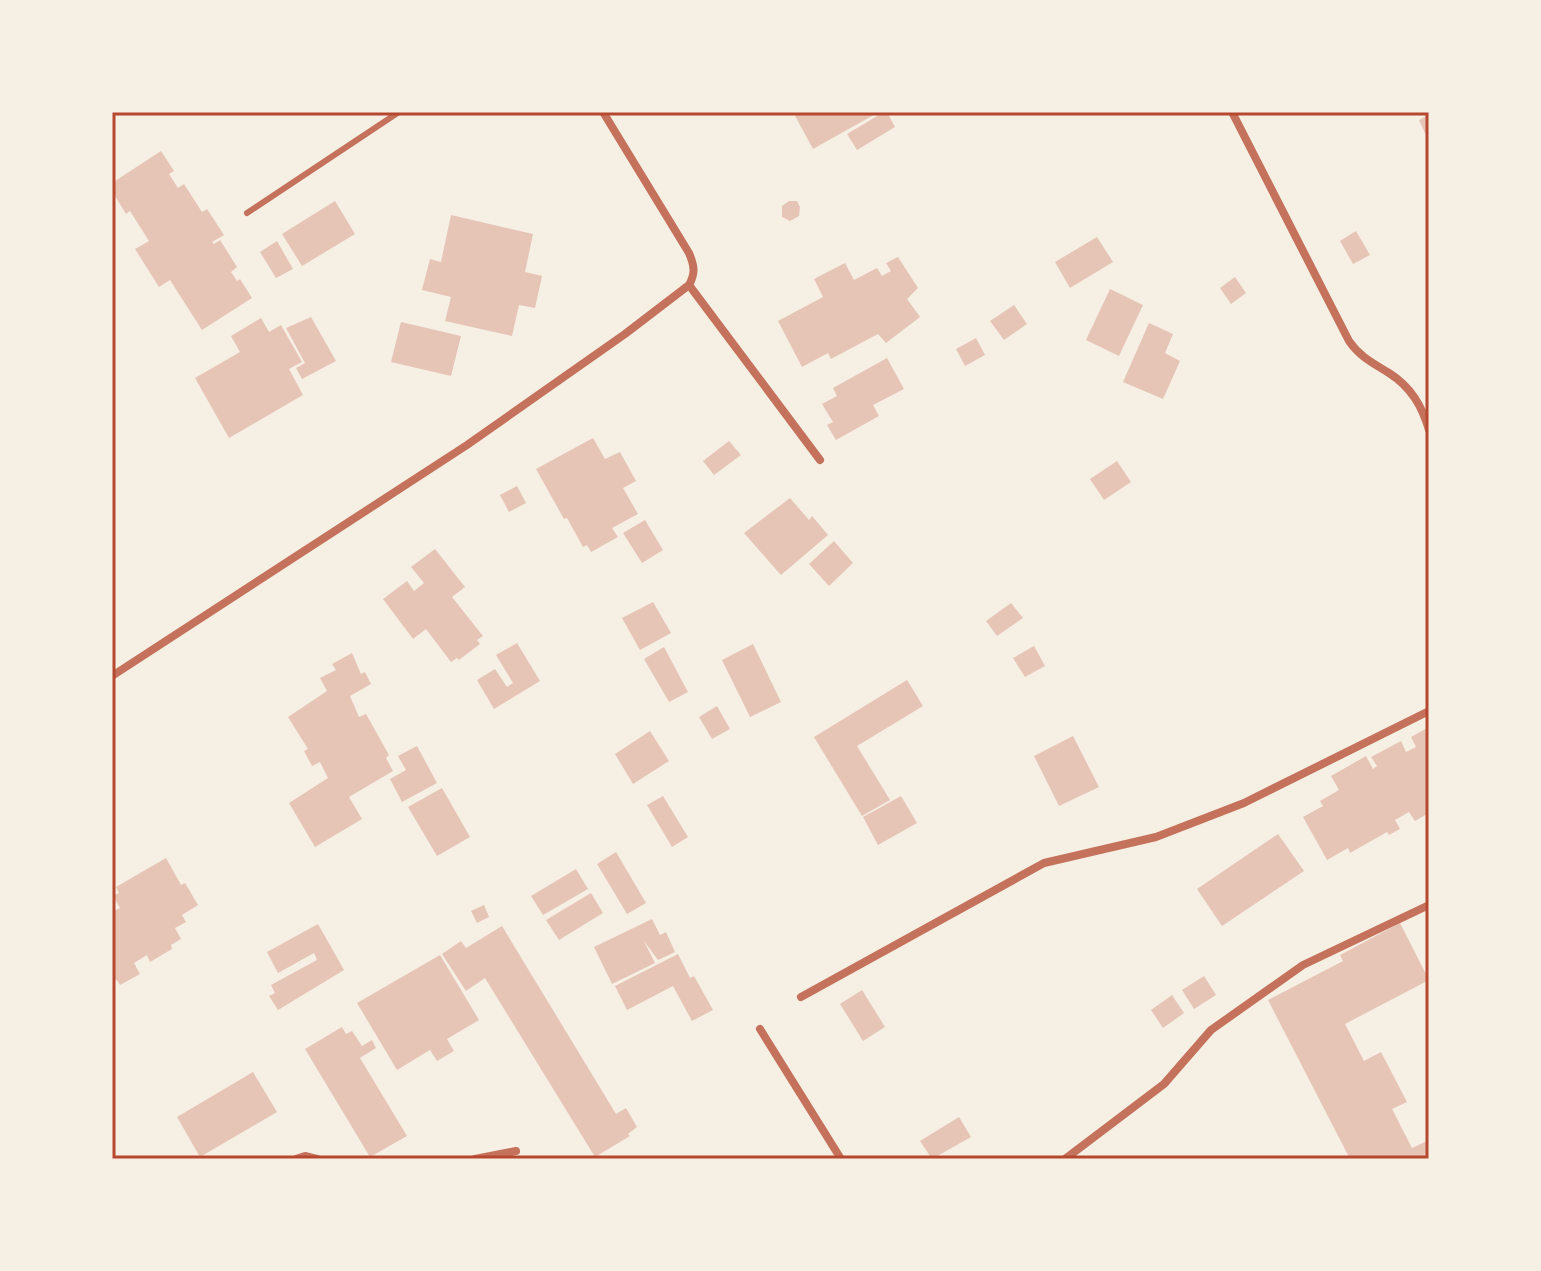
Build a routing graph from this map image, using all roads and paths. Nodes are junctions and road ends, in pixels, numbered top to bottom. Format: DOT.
graph roads {
  1 [pos="399,112"];
  2 [pos="603,112"];
  3 [pos="1232,112"];
  4 [pos="247,213"];
  5 [pos="689,285"];
  6 [pos="1425,403"];
  7 [pos="1429,430"];
  8 [pos="820,460"];
  9 [pos="112,676"];
  10 [pos="1429,711"];
  11 [pos="1429,905"];
  12 [pos="801,997"];
  13 [pos="760,1029"];
  14 [pos="516,1151"];
  15 [pos="296,1159"];
  16 [pos="317,1159"];
  17 [pos="475,1159"];
  18 [pos="841,1159"];
  19 [pos="1065,1159"];
  1 -- 4 [label="lane"];
  2 -- 5 [label="street"];
  3 -- 6 [label="street"];
  5 -- 8 [label="street"];
  5 -- 9 [label="street"];
  6 -- 7 [label="street"];
  10 -- 12 [label="street"];
  11 -- 19 [label="street"];
  13 -- 18 [label="street"];
  14 -- 17 [label="street"];
  15 -- 16 [label="street"];
}
